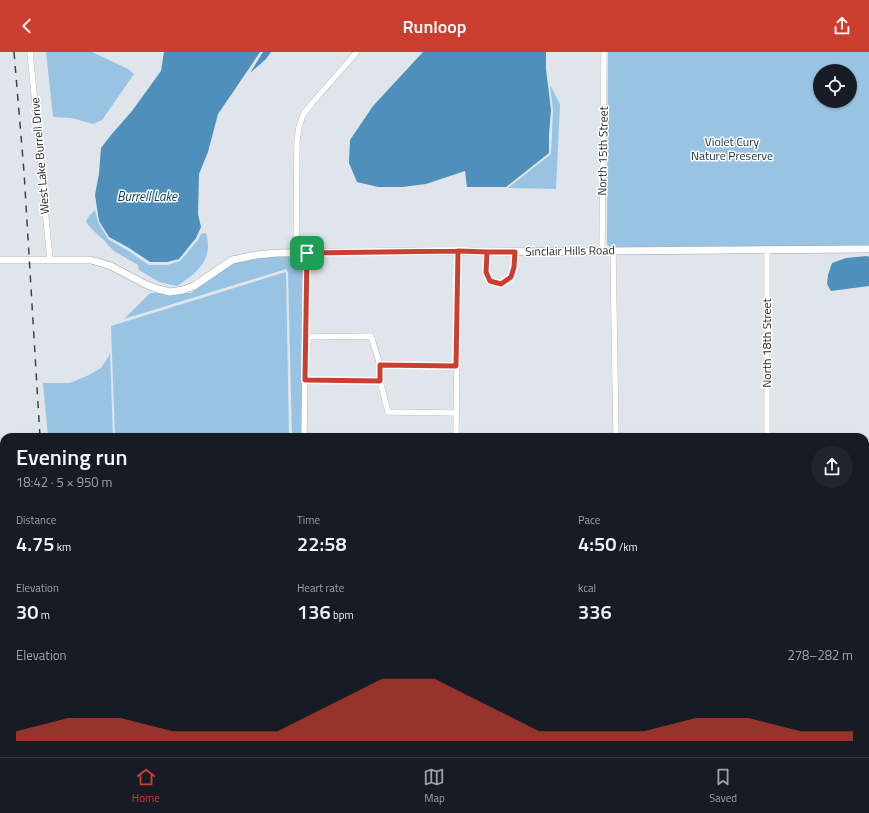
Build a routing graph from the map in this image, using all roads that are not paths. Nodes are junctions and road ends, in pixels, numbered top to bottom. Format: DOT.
graph roads {
  1 [pos="30,52"];
  2 [pos="357,52"];
  3 [pos="604,52"];
  4 [pos="869,249"];
  5 [pos="767,250"];
  6 [pos="458,251"];
  7 [pos="602,251"];
  8 [pos="613,251"];
  9 [pos="487,252"];
  10 [pos="515,252"];
  11 [pos="296,253"];
  12 [pos="307,253"];
  13 [pos="0,260"];
  14 [pos="50,260"];
  15 [pos="306,337"];
  16 [pos="380,365"];
  17 [pos="456,366"];
  18 [pos="305,380"];
  19 [pos="380,381"];
  20 [pos="456,413"];
  21 [pos="304,433"];
  22 [pos="456,433"];
  23 [pos="616,433"];
  24 [pos="767,433"];
  1 -- 14 [label="street, West Lake Burrell Drive"];
  2 -- 11 [label="street"];
  3 -- 7 [label="street, North 15th Street"];
  4 -- 5 [label="street, Sinclair Hills Road"];
  5 -- 8 [label="street, Sinclair Hills Road"];
  5 -- 24 [label="street, North 18th Street"];
  6 -- 9 [label="street, Sinclair Hills Road"];
  6 -- 12 [label="street, Sinclair Hills Road"];
  6 -- 17 [label="street"];
  7 -- 8 [label="street, Sinclair Hills Road"];
  7 -- 10 [label="street, Sinclair Hills Road"];
  8 -- 23 [label="street"];
  9 -- 10 [label="street, Sinclair Hills Road"];
  9 -- 10 [label="street"];
  11 -- 12 [label="street, Sinclair Hills Road"];
  11 -- 14 [label="street, Sinclair Hills Road"];
  12 -- 15 [label="street"];
  13 -- 14 [label="street, Sinclair Hills Road"];
  15 -- 16 [label="street"];
  15 -- 18 [label="street"];
  16 -- 17 [label="street"];
  16 -- 19 [label="street"];
  17 -- 20 [label="street"];
  18 -- 19 [label="street"];
  18 -- 21 [label="street"];
  19 -- 20 [label="street"];
  20 -- 22 [label="street"];
}
